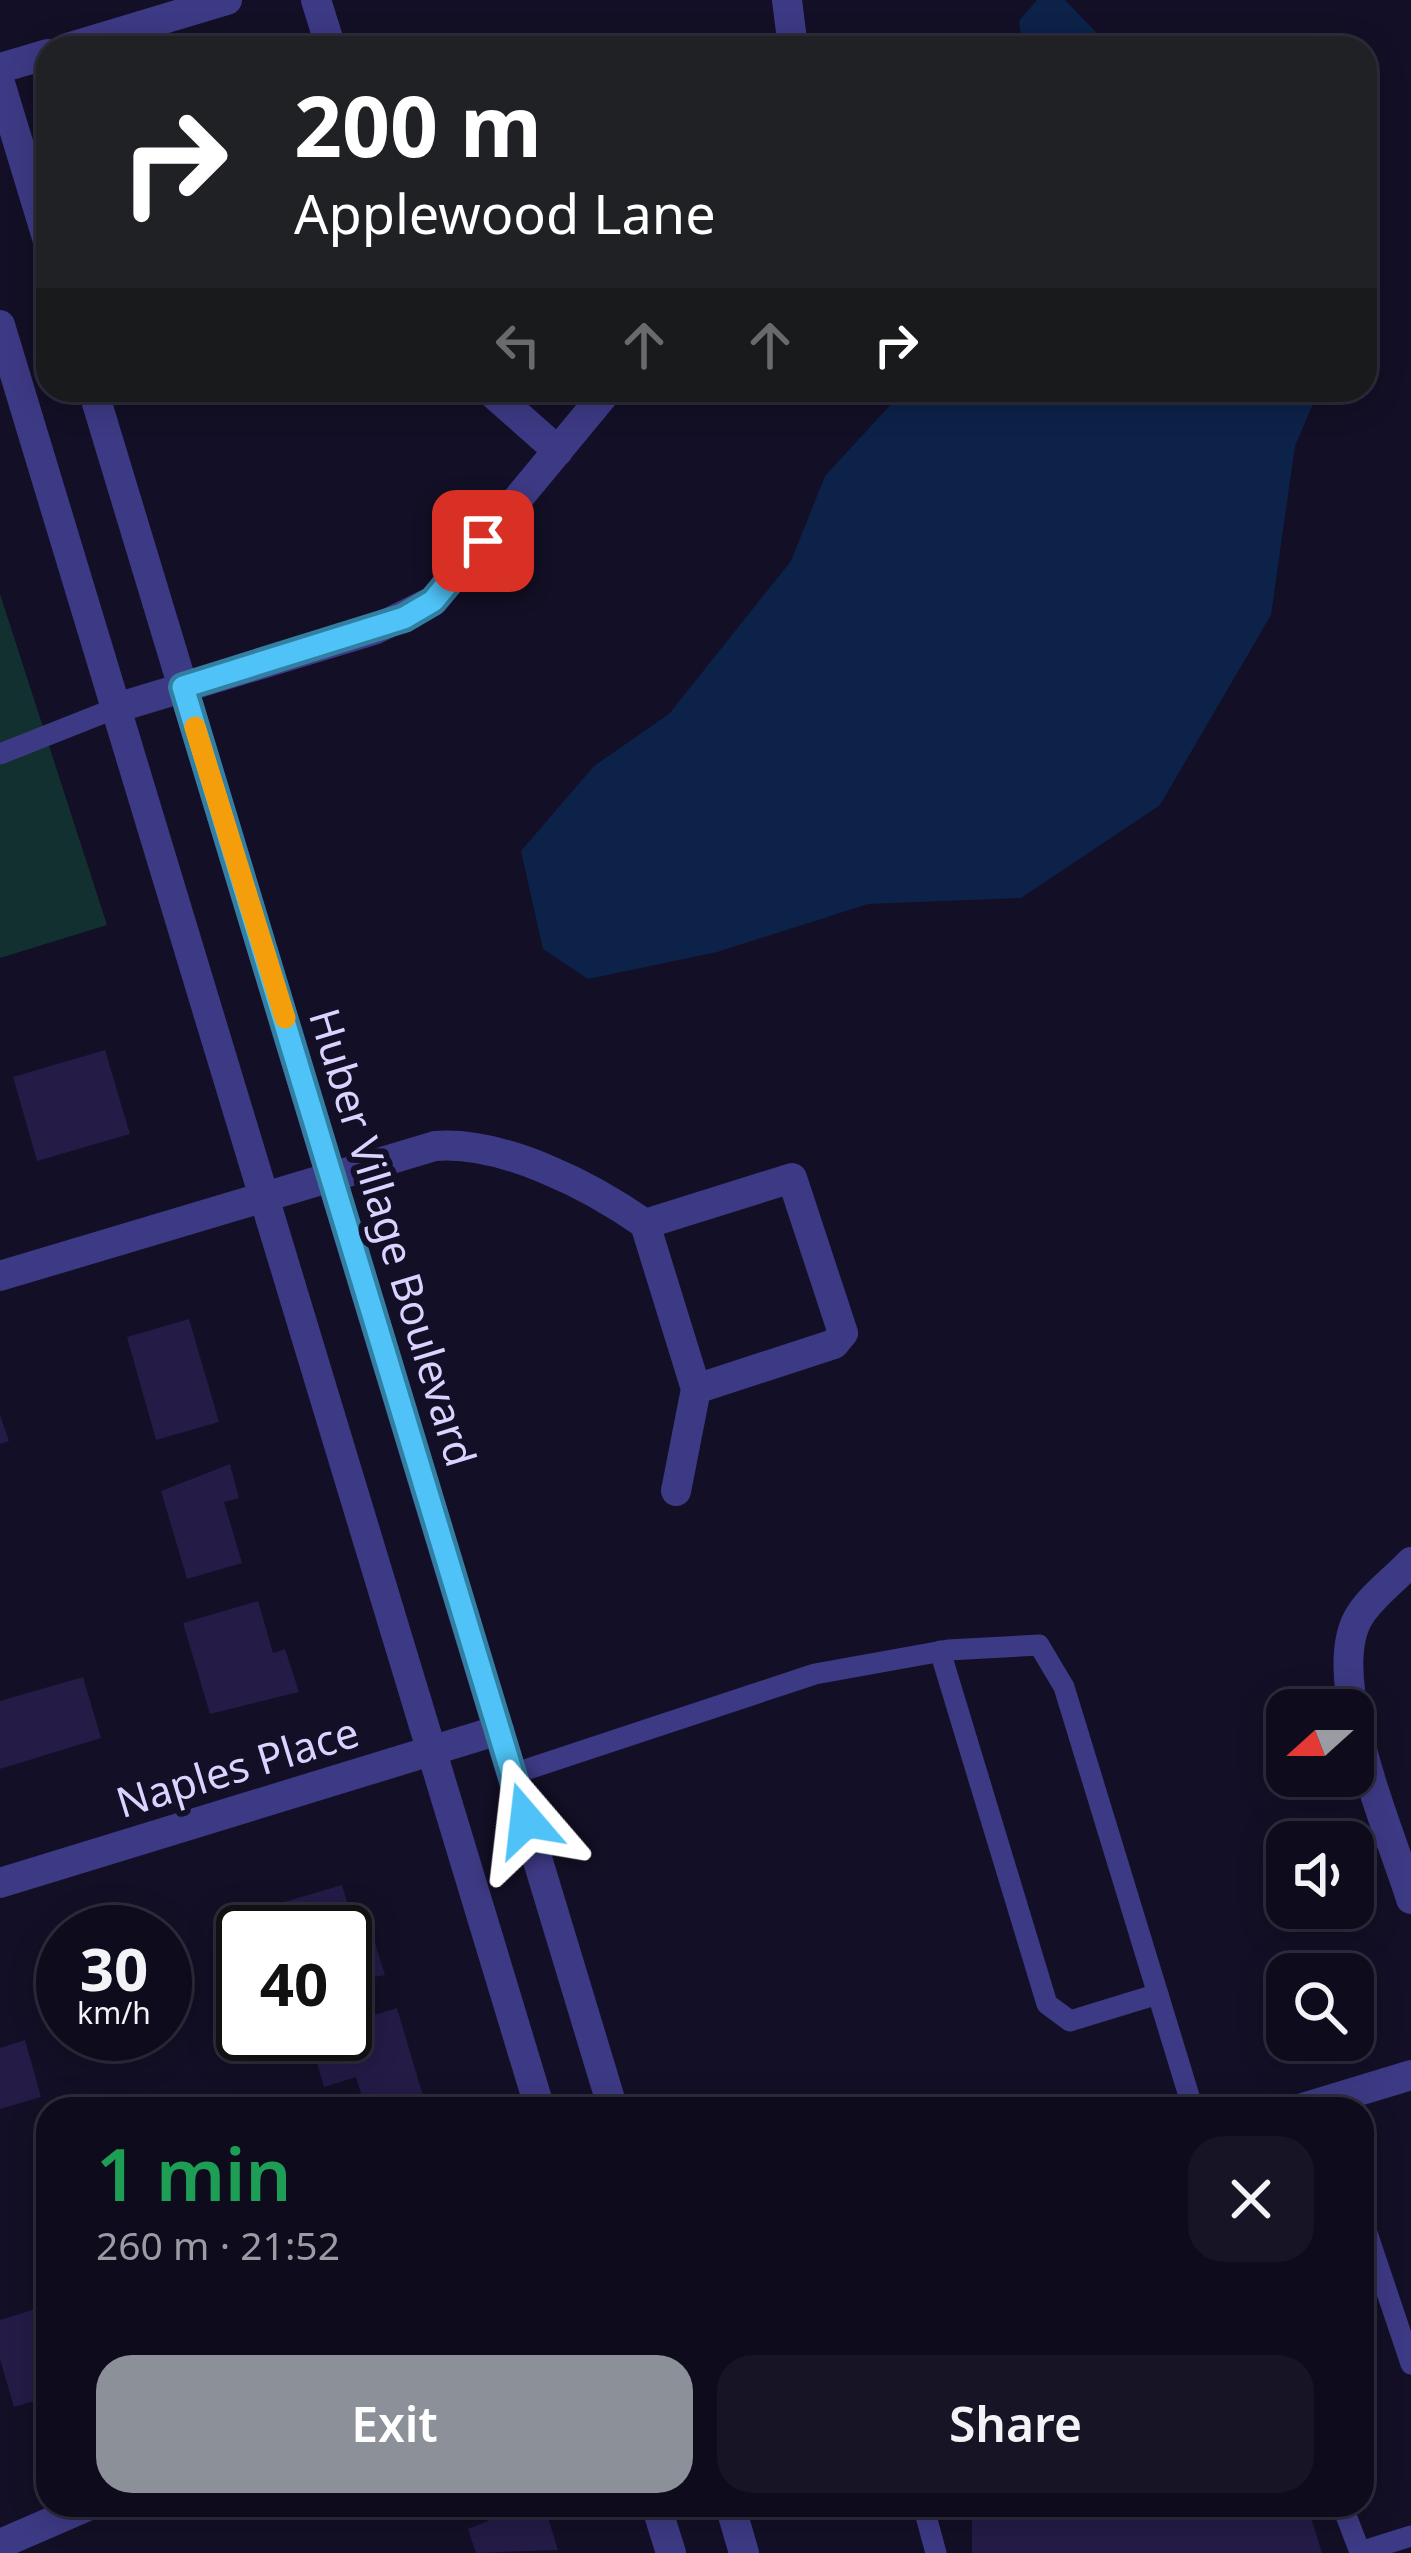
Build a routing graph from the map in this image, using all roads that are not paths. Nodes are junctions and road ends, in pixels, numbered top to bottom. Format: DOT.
graph roads {
  1 [pos="227,0"];
  2 [pos="316,0"];
  3 [pos="787,0"];
  4 [pos="107,36"];
  5 [pos="327,36"];
  6 [pos="792,36"];
  7 [pos="36,58"];
  8 [pos="0,68"];
  9 [pos="0,82"];
  10 [pos="36,201"];
  11 [pos="0,325"];
  12 [pos="97,402"];
  13 [pos="502,402"];
  14 [pos="598,402"];
  15 [pos="558,452"];
  16 [pos="183,687"];
  17 [pos="116,708"];
  18 [pos="0,754"];
  19 [pos="332,1176"];
  20 [pos="264,1196"];
  21 [pos="645,1224"];
  22 [pos="0,1276"];
  23 [pos="696,1389"];
  24 [pos="676,1491"];
  25 [pos="1411,1562"];
  26 [pos="940,1651"];
  27 [pos="499,1730"];
  28 [pos="432,1750"];
  29 [pos="513,1774"];
  30 [pos="0,1883"];
  31 [pos="1411,1899"];
  32 [pos="1158,1994"];
  33 [pos="1411,2074"];
  34 [pos="536,2097"];
  35 [pos="609,2097"];
  36 [pos="1189,2097"];
  37 [pos="1337,2097"];
  38 [pos="1374,2254"];
  39 [pos="1411,2364"];
  40 [pos="75,2517"];
  41 [pos="660,2517"];
  42 [pos="734,2517"];
  43 [pos="926,2517"];
  44 [pos="1347,2517"];
  45 [pos="1411,2536"];
  46 [pos="46,2540"];
  47 [pos="0,2544"];
  48 [pos="671,2553"];
  49 [pos="745,2553"];
  50 [pos="936,2553"];
  1 -- 4 [label="street"];
  2 -- 5 [label="street"];
  3 -- 6 [label="street"];
  7 -- 8 [label="street"];
  9 -- 10 [label="street"];
  11 -- 17 [label="street"];
  12 -- 16 [label="street, Huber Village Boulevard"];
  13 -- 15 [label="street"];
  14 -- 15 [label="street"];
  15 -- 16 [label="street"];
  16 -- 17 [label="street"];
  16 -- 19 [label="street, Huber Village Boulevard"];
  17 -- 18 [label="lane"];
  17 -- 20 [label="street"];
  19 -- 20 [label="street"];
  19 -- 21 [label="street"];
  19 -- 27 [label="street, Huber Village Boulevard"];
  20 -- 22 [label="street"];
  20 -- 28 [label="street"];
  21 -- 23 [label="street"];
  21 -- 23 [label="street"];
  23 -- 24 [label="street"];
  25 -- 31 [label="street"];
  26 -- 29 [label="lane"];
  26 -- 32 [label="lane"];
  26 -- 32 [label="lane"];
  27 -- 28 [label="street, Naples Place"];
  27 -- 29 [label="street, Huber Village Boulevard"];
  28 -- 30 [label="street, Naples Place"];
  28 -- 34 [label="street"];
  29 -- 35 [label="street, Huber Village Boulevard"];
  32 -- 36 [label="lane"];
  33 -- 37 [label="street"];
  38 -- 39 [label="lane"];
  40 -- 46 [label="street"];
  41 -- 48 [label="street"];
  42 -- 49 [label="street"];
  43 -- 50 [label="lane"];
  44 -- 45 [label="lane"];
  46 -- 47 [label="street"];
}
